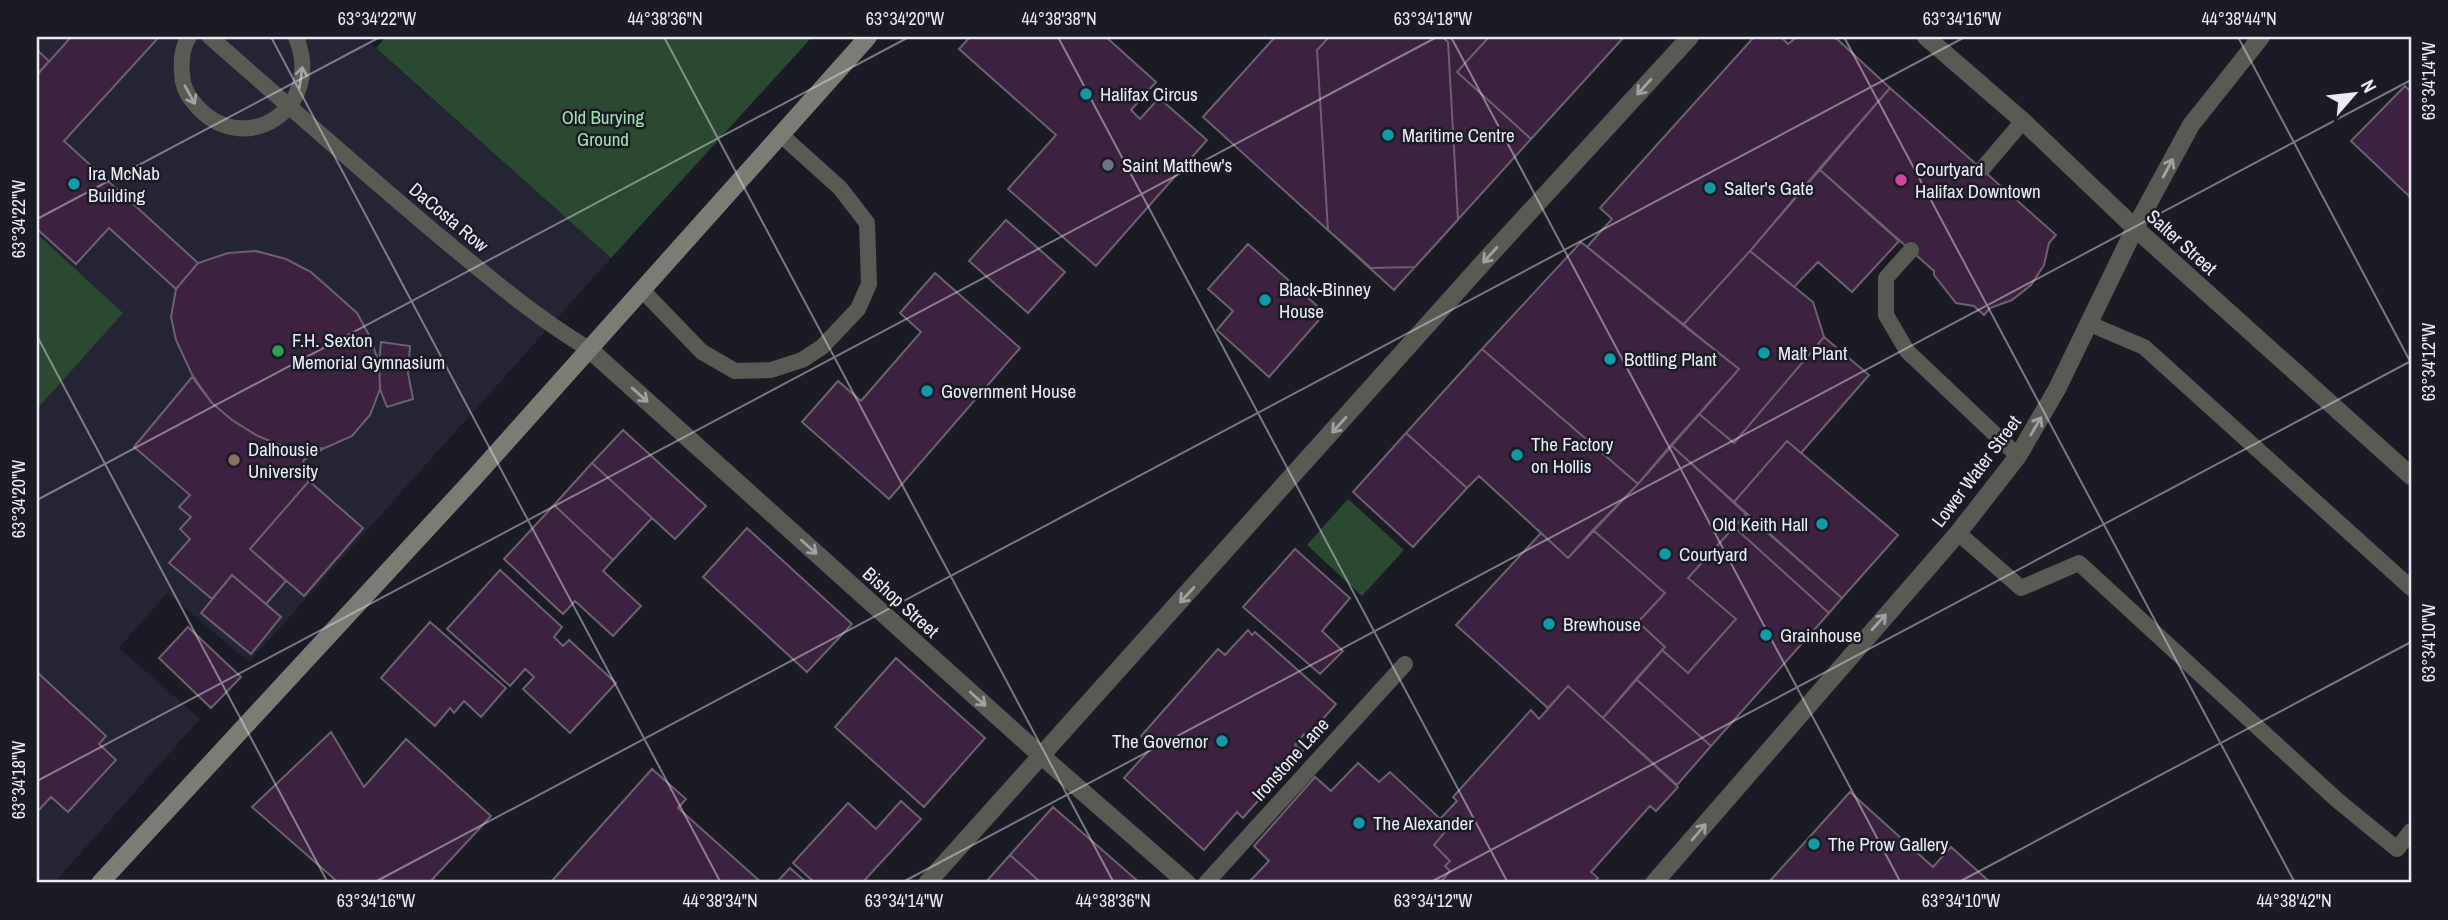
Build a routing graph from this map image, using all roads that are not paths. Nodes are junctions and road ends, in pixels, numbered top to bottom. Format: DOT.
graph roads {
  1 [pos="189,37"];
  2 [pos="210,37"];
  3 [pos="296,37"];
  4 [pos="868,37"];
  5 [pos="1689,37"];
  6 [pos="1926,37"];
  7 [pos="2261,37"];
  8 [pos="290,106"];
  9 [pos="2023,121"];
  10 [pos="780,134"];
  11 [pos="1983,169"];
  12 [pos="2135,228"];
  13 [pos="1910,250"];
  14 [pos="643,291"];
  15 [pos="2090,324"];
  16 [pos="589,349"];
  17 [pos="2018,456"];
  18 [pos="2411,476"];
  19 [pos="1958,533"];
  20 [pos="2411,588"];
  21 [pos="1405,664"];
  22 [pos="1043,757"];
  23 [pos="2411,831"];
  24 [pos="100,883"];
  25 [pos="927,883"];
  26 [pos="1187,883"];
  27 [pos="1206,883"];
  28 [pos="1654,883"];
  1 -- 8 [label="lane, one-way"];
  2 -- 8 [label="lane, DaCosta Row"];
  8 -- 3 [label="lane, one-way"];
  4 -- 10 [label="main road"];
  5 -- 22 [label="street, one-way"];
  6 -- 9 [label="street, Salter Street"];
  12 -- 7 [label="street, Lower Water Street, one-way"];
  8 -- 16 [label="lane, DaCosta Row"];
  9 -- 11 [label="lane"];
  9 -- 12 [label="street, Salter Street"];
  10 -- 14 [label="main road"];
  10 -- 14 [label="lane"];
  12 -- 15 [label="street, Lower Water Street"];
  12 -- 18 [label="street, Salter Street"];
  13 -- 17 [label="lane"];
  14 -- 16 [label="main road"];
  17 -- 15 [label="street, Lower Water Street, one-way"];
  15 -- 20 [label="lane"];
  16 -- 22 [label="street, Bishop Street, one-way"];
  16 -- 24 [label="main road"];
  17 -- 19 [label="street, Lower Water Street"];
  19 -- 23 [label="lane"];
  28 -- 19 [label="street, Lower Water Street, one-way"];
  21 -- 27 [label="lane, Ironstone Lane"];
  22 -- 25 [label="street"];
  22 -- 26 [label="street, Bishop Street"];
}
